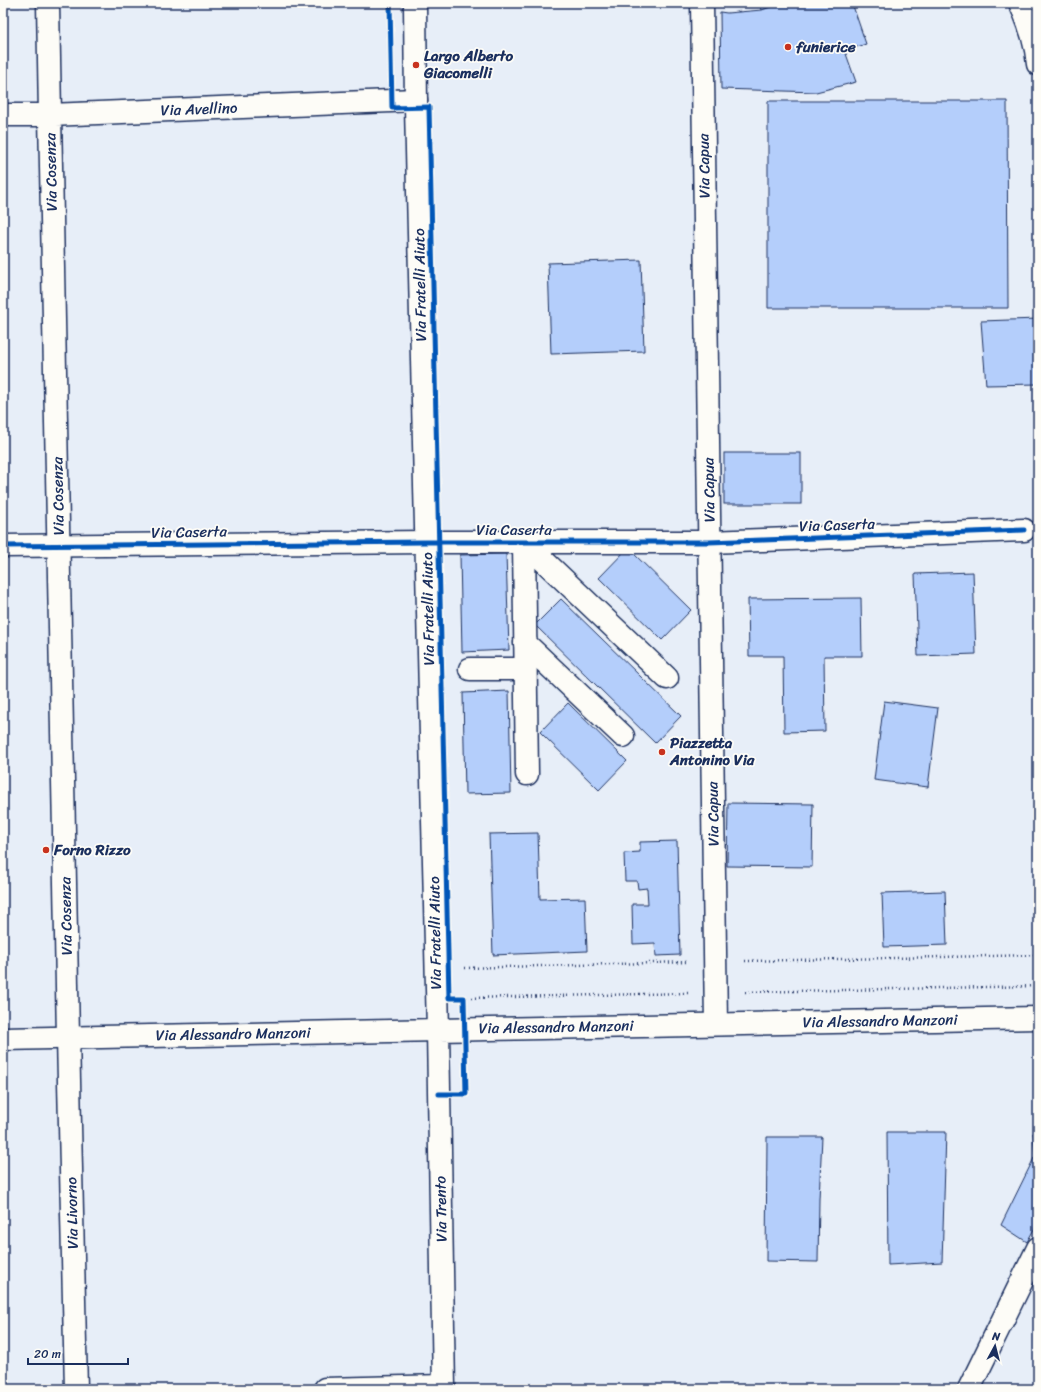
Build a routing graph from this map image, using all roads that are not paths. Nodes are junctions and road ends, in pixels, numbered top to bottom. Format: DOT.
graph roads {
  1 [pos="48,3"];
  2 [pos="415,3"];
  3 [pos="702,3"];
  4 [pos="1020,3"];
  5 [pos="1038,64"];
  6 [pos="416,108"];
  7 [pos="50,114"];
  8 [pos="3,115"];
  9 [pos="1024,530"];
  10 [pos="426,542"];
  11 [pos="524,542"];
  12 [pos="710,542"];
  13 [pos="3,546"];
  14 [pos="59,546"];
  15 [pos="525,643"];
  16 [pos="470,669"];
  17 [pos="525,669"];
  18 [pos="667,678"];
  19 [pos="623,736"];
  20 [pos="527,774"];
  21 [pos="1038,1018"];
  22 [pos="716,1024"];
  23 [pos="438,1030"];
  24 [pos="68,1037"];
  25 [pos="3,1038"];
  26 [pos="1038,1248"];
  27 [pos="444,1387"];
  28 [pos="76,1389"];
  29 [pos="325,1389"];
  30 [pos="969,1389"];
  1 -- 7 [label="street, Via Cosenza"];
  2 -- 6 [label="street, Via Fratelli Aiuto"];
  3 -- 12 [label="street, Via Capua"];
  4 -- 5 [label="street"];
  6 -- 7 [label="street, Via Avellino"];
  6 -- 10 [label="street, Via Fratelli Aiuto"];
  7 -- 8 [label="street, Via Avellino"];
  7 -- 14 [label="street, Via Cosenza"];
  9 -- 12 [label="street, Via Caserta"];
  10 -- 11 [label="street, Via Caserta"];
  10 -- 14 [label="street, Via Caserta"];
  10 -- 23 [label="street, Via Fratelli Aiuto"];
  11 -- 12 [label="street, Via Caserta"];
  11 -- 15 [label="street"];
  11 -- 18 [label="street"];
  12 -- 22 [label="street, Via Capua"];
  13 -- 14 [label="street, Via Caserta"];
  14 -- 24 [label="street, Via Cosenza"];
  15 -- 17 [label="street"];
  15 -- 19 [label="street"];
  16 -- 17 [label="street"];
  17 -- 20 [label="street"];
  21 -- 22 [label="street, Via Alessandro Manzoni"];
  22 -- 23 [label="street, Via Alessandro Manzoni"];
  23 -- 24 [label="street, Via Alessandro Manzoni"];
  23 -- 27 [label="street, Via Trento"];
  24 -- 25 [label="street, Via Alessandro Manzoni"];
  24 -- 28 [label="street, Via Livorno"];
  26 -- 30 [label="street"];
  27 -- 29 [label="street"];
}
